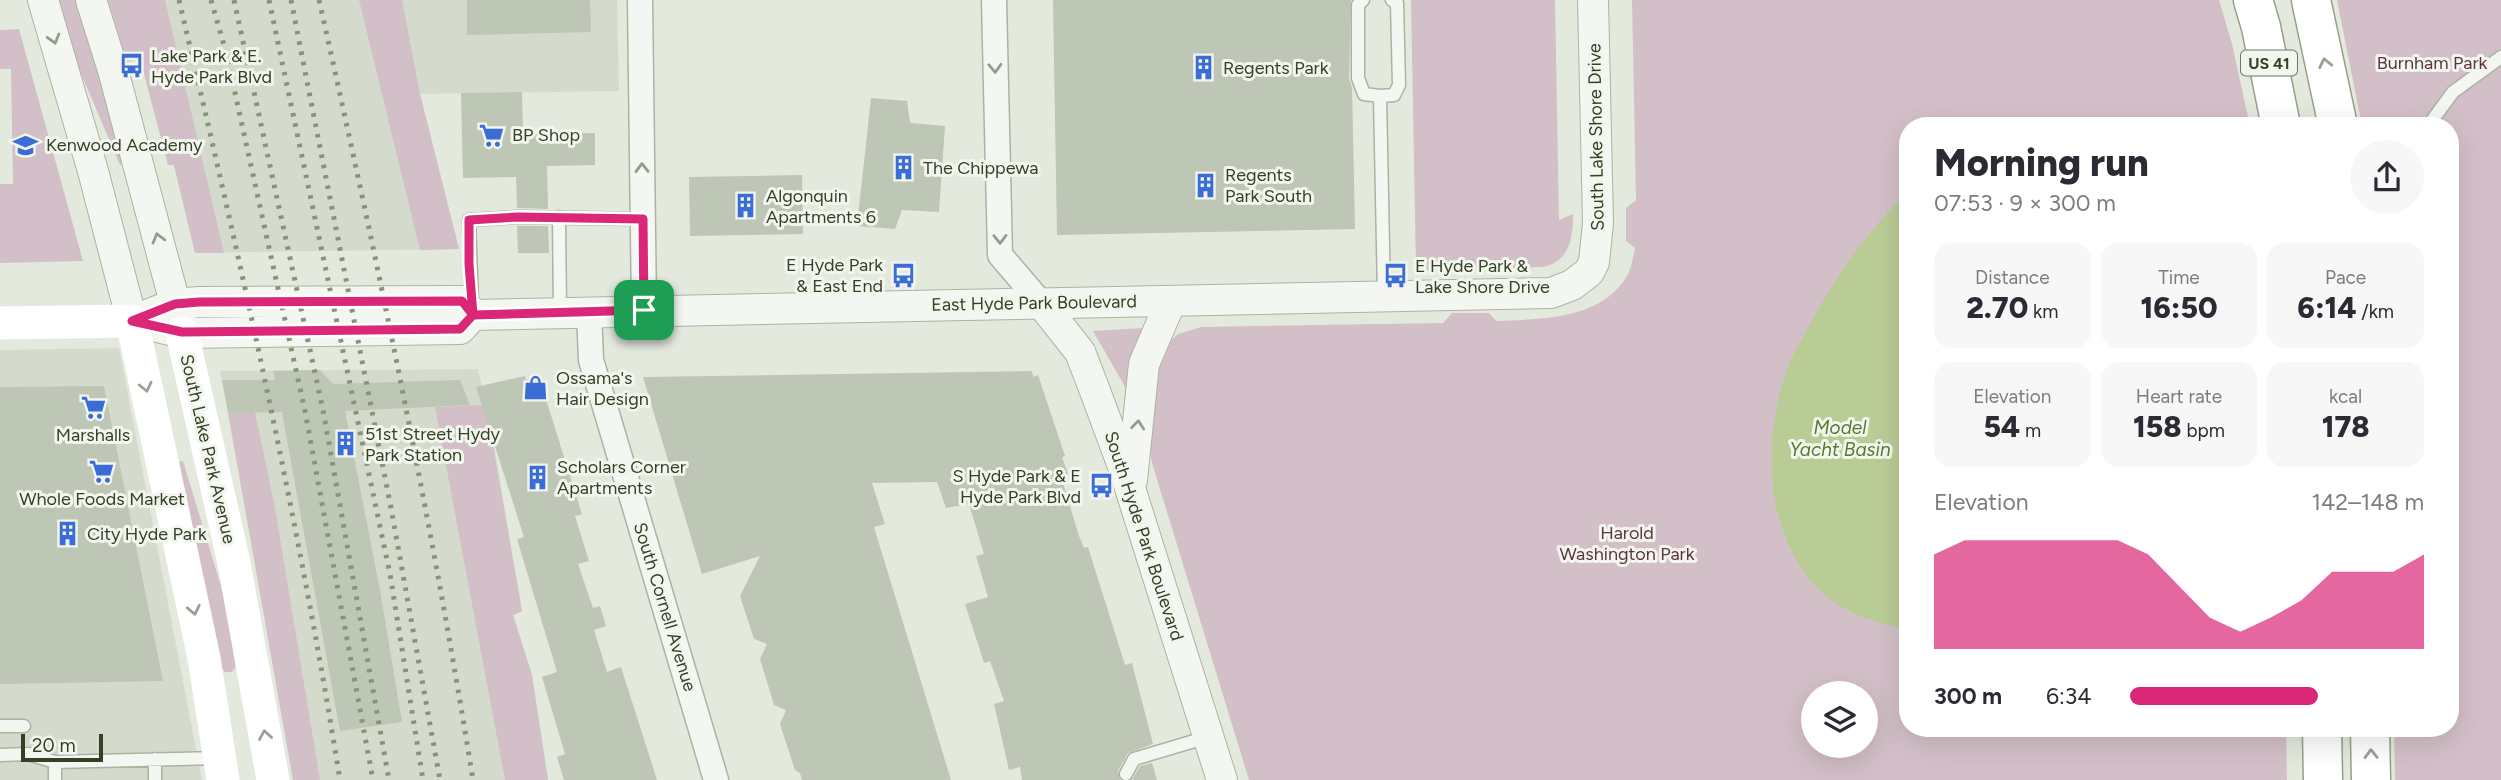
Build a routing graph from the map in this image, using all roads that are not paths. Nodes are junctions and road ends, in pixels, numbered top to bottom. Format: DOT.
graph roads {
  1 [pos="43,0"];
  2 [pos="91,0"];
  3 [pos="640,0"];
  4 [pos="994,0"];
  5 [pos="1363,0"];
  6 [pos="1392,0"];
  7 [pos="1593,0"];
  8 [pos="2253,0"];
  9 [pos="2311,0"];
  10 [pos="2501,57"];
  11 [pos="1380,96"];
  12 [pos="2279,117"];
  13 [pos="2336,117"];
  14 [pos="2435,117"];
  15 [pos="559,218"];
  16 [pos="643,219"];
  17 [pos="1589,272"];
  18 [pos="1384,295"];
  19 [pos="1171,301"];
  20 [pos="1042,304"];
  21 [pos="644,310"];
  22 [pos="575,312"];
  23 [pos="473,315"];
  24 [pos="179,318"];
  25 [pos="132,321"];
  26 [pos="0,323"];
  27 [pos="1131,493"];
  28 [pos="0,726"];
  29 [pos="24,726"];
  30 [pos="1208,737"];
  31 [pos="2297,737"];
  32 [pos="2322,737"];
  33 [pos="2370,737"];
  34 [pos="0,755"];
  35 [pos="155,759"];
  36 [pos="55,762"];
  37 [pos="222,769"];
  38 [pos="1126,774"];
  39 [pos="55,780"];
  40 [pos="155,780"];
  41 [pos="273,780"];
  42 [pos="716,780"];
  43 [pos="1222,780"];
  44 [pos="2297,780"];
  45 [pos="2323,780"];
  46 [pos="2371,780"];
  1 -- 25 [label="street, one-way"];
  24 -- 2 [label="street, South Lake Park Avenue, one-way"];
  16 -- 3 [label="street, one-way"];
  4 -- 20 [label="street, one-way"];
  5 -- 11 [label="lane"];
  6 -- 11 [label="lane"];
  7 -- 17 [label="street, South Lake Shore Drive"];
  8 -- 12 [label="highway, US 41"];
  13 -- 9 [label="highway, US 41, one-way"];
  10 -- 14 [label="lane"];
  11 -- 18 [label="lane"];
  15 -- 16 [label="lane"];
  15 -- 22 [label="lane"];
  15 -- 23 [label="lane"];
  16 -- 21 [label="street"];
  17 -- 18 [label="street, East Hyde Park Boulevard"];
  18 -- 19 [label="street, East Hyde Park Boulevard"];
  19 -- 20 [label="street, East Hyde Park Boulevard"];
  27 -- 19 [label="street, one-way"];
  20 -- 21 [label="street, East Hyde Park Boulevard"];
  20 -- 27 [label="street, South Hyde Park Boulevard"];
  21 -- 22 [label="street, East Hyde Park Boulevard"];
  22 -- 23 [label="street, East Hyde Park Boulevard"];
  22 -- 42 [label="street, South Cornell Avenue"];
  23 -- 24 [label="street, East Hyde Park Boulevard"];
  24 -- 25 [label="street, East Hyde Park Boulevard"];
  41 -- 24 [label="main road, South Lake Park Avenue, one-way"];
  25 -- 26 [label="main road, East Hyde Park Boulevard"];
  25 -- 37 [label="main road, one-way"];
  27 -- 30 [label="street, South Hyde Park Boulevard"];
  28 -- 29 [label="lane"];
  30 -- 38 [label="lane"];
  30 -- 43 [label="street, South Hyde Park Boulevard"];
  31 -- 44 [label="highway"];
  32 -- 45 [label="highway"];
  46 -- 33 [label="highway, one-way"];
  34 -- 36 [label="lane"];
  35 -- 36 [label="lane"];
  35 -- 37 [label="lane"];
  35 -- 40 [label="lane"];
  36 -- 39 [label="lane"];
}
